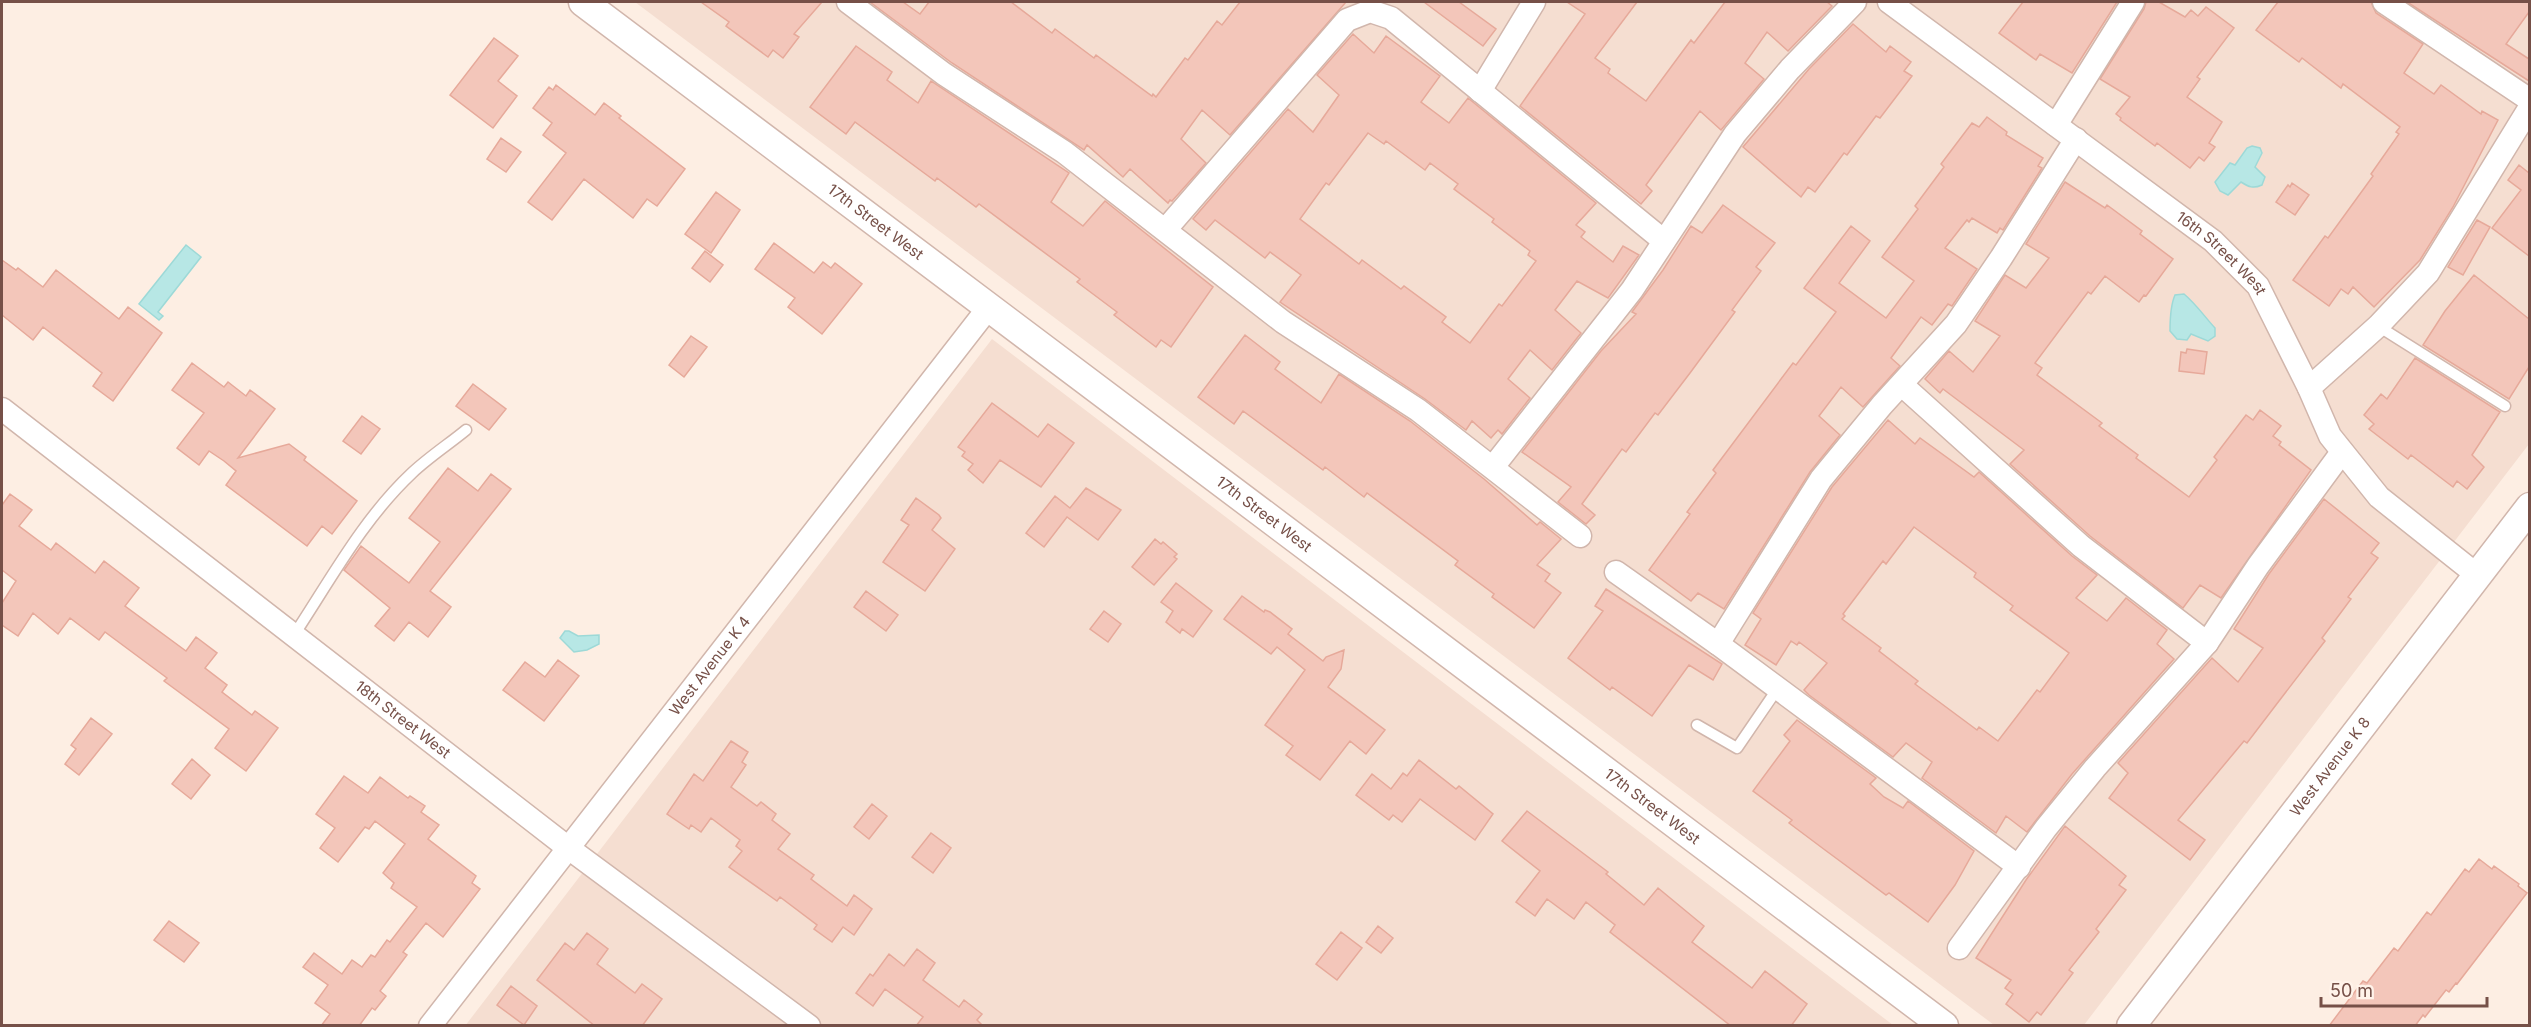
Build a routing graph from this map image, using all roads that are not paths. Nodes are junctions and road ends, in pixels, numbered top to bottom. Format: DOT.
graph roads {
  1 [pos="583,2"];
  2 [pos="848,2"];
  3 [pos="1534,2"];
  4 [pos="1855,2"];
  5 [pos="1889,2"];
  6 [pos="2133,2"];
  7 [pos="2384,2"];
  8 [pos="1480,91"];
  9 [pos="2529,100"];
  10 [pos="2529,107"];
  11 [pos="2056,125"];
  12 [pos="2076,139"];
  13 [pos="1166,229"];
  14 [pos="1664,241"];
  15 [pos="989,307"];
  16 [pos="2378,326"];
  17 [pos="1902,385"];
  18 [pos="2309,388"];
  19 [pos="2505,406"];
  20 [pos="2,409"];
  21 [pos="466,430"];
  22 [pos="2342,452"];
  23 [pos="1493,466"];
  24 [pos="2529,507"];
  25 [pos="1580,536"];
  26 [pos="1616,572"];
  27 [pos="2477,574"];
  28 [pos="294,635"];
  29 [pos="2207,643"];
  30 [pos="1718,644"];
  31 [pos="1778,688"];
  32 [pos="1697,724"];
  33 [pos="567,847"];
  34 [pos="2019,867"];
  35 [pos="1959,948"];
  36 [pos="430,1026"];
  37 [pos="809,1026"];
  38 [pos="1944,1026"];
  39 [pos="2132,1026"];
  1 -- 15 [label="street, 17th Street West"];
  2 -- 13 [label="street"];
  3 -- 8 [label="street"];
  4 -- 14 [label="street"];
  5 -- 11 [label="street, 16th Street West"];
  6 -- 11 [label="street"];
  7 -- 9 [label="street"];
  8 -- 13 [label="street"];
  8 -- 14 [label="street"];
  10 -- 16 [label="street"];
  11 -- 12 [label="street, 16th Street West"];
  12 -- 17 [label="street"];
  12 -- 18 [label="street, 16th Street West"];
  13 -- 23 [label="street"];
  14 -- 23 [label="street"];
  15 -- 33 [label="street, West Avenue K 4"];
  15 -- 38 [label="street, 17th Street West"];
  16 -- 18 [label="street"];
  16 -- 19 [label="lane"];
  17 -- 29 [label="street"];
  17 -- 30 [label="street"];
  18 -- 22 [label="street, 16th Street West"];
  20 -- 28 [label="street, 18th Street West"];
  21 -- 28 [label="lane"];
  22 -- 27 [label="street, 16th Street West"];
  22 -- 29 [label="street"];
  23 -- 25 [label="street"];
  24 -- 27 [label="street, West Avenue K 8"];
  26 -- 30 [label="street"];
  27 -- 39 [label="street, West Avenue K 8"];
  28 -- 33 [label="street, 18th Street West"];
  29 -- 34 [label="street"];
  30 -- 31 [label="street"];
  31 -- 32 [label="lane"];
  31 -- 34 [label="street"];
  33 -- 36 [label="street, West Avenue K 4"];
  33 -- 37 [label="street, 18th Street West"];
  34 -- 35 [label="street"];
}
